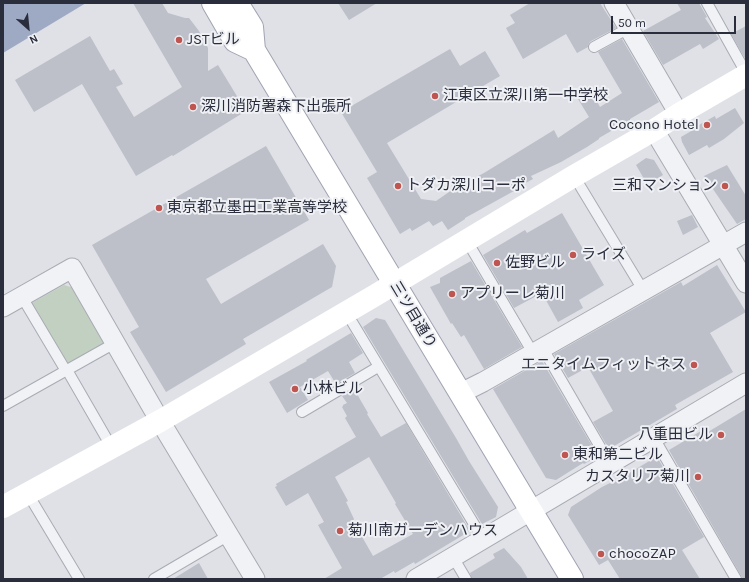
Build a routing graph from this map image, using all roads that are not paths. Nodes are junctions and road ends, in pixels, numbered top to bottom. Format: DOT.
graph roads {
  1 [pos="213,3"];
  2 [pos="238,3"];
  3 [pos="614,3"];
  4 [pos="707,3"];
  5 [pos="628,28"];
  6 [pos="594,47"];
  7 [pos="254,50"];
  8 [pos="746,74"];
  9 [pos="679,114"];
  10 [pos="654,130"];
  11 [pos="574,176"];
  12 [pos="746,232"];
  13 [pos="467,241"];
  14 [pos="722,245"];
  15 [pos="746,283"];
  16 [pos="394,284"];
  17 [pos="643,290"];
  18 [pos="22,296"];
  19 [pos="3,307"];
  20 [pos="346,312"];
  21 [pos="115,343"];
  22 [pos="537,350"];
  23 [pos="378,367"];
  24 [pos="66,370"];
  25 [pos="746,383"];
  26 [pos="461,393"];
  27 [pos="3,406"];
  28 [pos="302,412"];
  29 [pos="160,421"];
  30 [pos="654,438"];
  31 [pos="112,448"];
  32 [pos="610,464"];
  33 [pos="28,494"];
  34 [pos="3,507"];
  35 [pos="531,511"];
  36 [pos="229,535"];
  37 [pos="483,539"];
  38 [pos="453,557"];
  39 [pos="79,579"];
  40 [pos="154,579"];
  41 [pos="255,579"];
  42 [pos="416,579"];
  43 [pos="466,579"];
  44 [pos="572,579"];
  45 [pos="736,579"];
  1 -- 7 [label="street"];
  2 -- 7 [label="street, 三ツ目通り"];
  3 -- 5 [label="street"];
  4 -- 8 [label="lane"];
  5 -- 6 [label="lane"];
  5 -- 9 [label="street"];
  7 -- 16 [label="street, 三ツ目通り"];
  8 -- 9 [label="street"];
  9 -- 10 [label="street"];
  10 -- 11 [label="street"];
  10 -- 14 [label="street"];
  11 -- 13 [label="street"];
  11 -- 17 [label="lane"];
  12 -- 14 [label="street"];
  13 -- 16 [label="street"];
  13 -- 22 [label="lane"];
  14 -- 15 [label="street"];
  14 -- 17 [label="street"];
  16 -- 20 [label="street"];
  16 -- 26 [label="street, 三ツ目通り"];
  17 -- 22 [label="street"];
  18 -- 19 [label="street"];
  18 -- 21 [label="street"];
  18 -- 24 [label="lane"];
  20 -- 23 [label="lane"];
  20 -- 29 [label="street"];
  21 -- 24 [label="lane"];
  21 -- 29 [label="street"];
  22 -- 26 [label="street"];
  22 -- 32 [label="lane"];
  23 -- 28 [label="lane"];
  23 -- 37 [label="lane"];
  24 -- 27 [label="lane"];
  24 -- 31 [label="lane"];
  25 -- 30 [label="street"];
  26 -- 35 [label="street, 三ツ目通り"];
  29 -- 31 [label="street"];
  29 -- 36 [label="street"];
  30 -- 32 [label="street"];
  30 -- 45 [label="lane"];
  31 -- 33 [label="street"];
  32 -- 35 [label="street"];
  33 -- 34 [label="street"];
  33 -- 39 [label="lane"];
  35 -- 37 [label="street"];
  35 -- 44 [label="street, 三ツ目通り"];
  36 -- 40 [label="lane"];
  36 -- 41 [label="street"];
  37 -- 38 [label="street"];
  38 -- 42 [label="street"];
  38 -- 43 [label="lane"];
}
